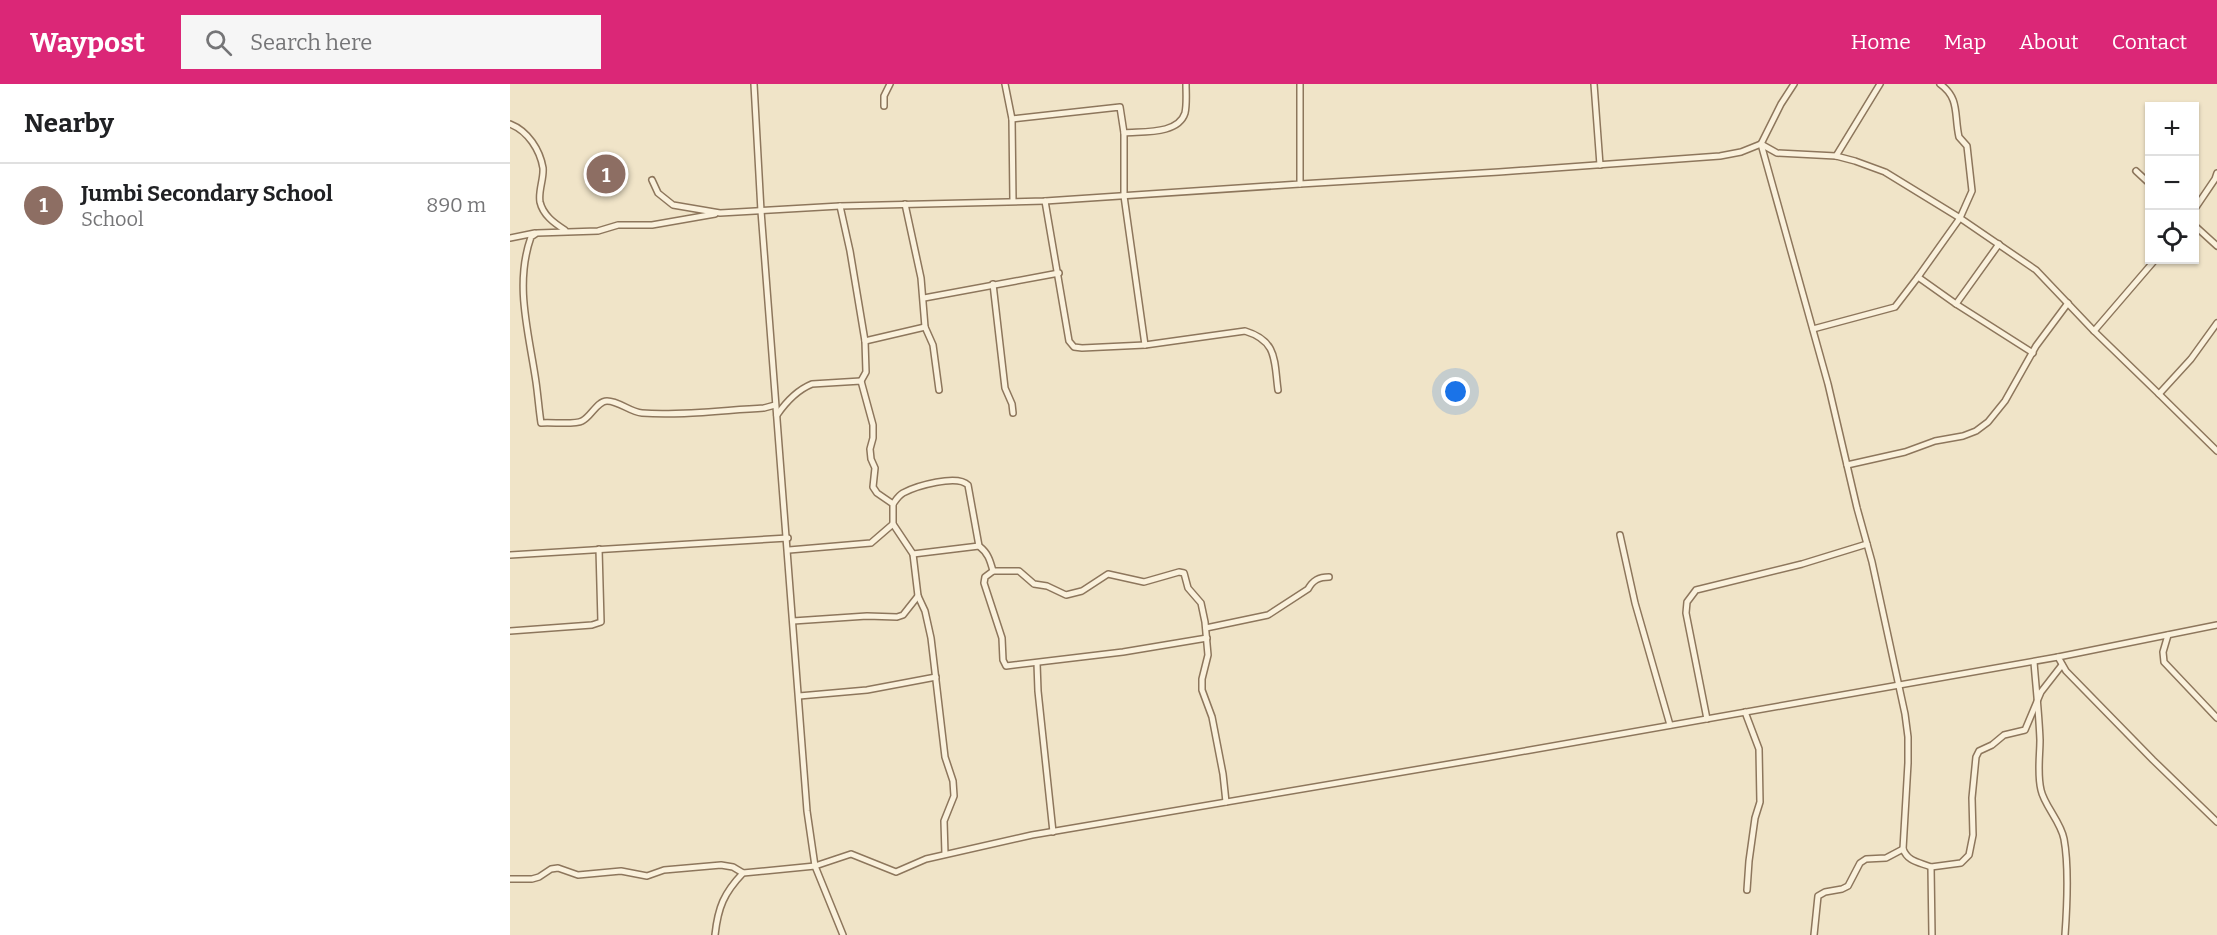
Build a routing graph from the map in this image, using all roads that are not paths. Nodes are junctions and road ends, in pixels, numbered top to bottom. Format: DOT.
graph roads {
  1 [pos="754,84"];
  2 [pos="890,84"];
  3 [pos="1005,84"];
  4 [pos="1186,84"];
  5 [pos="1300,84"];
  6 [pos="1594,84"];
  7 [pos="1794,84"];
  8 [pos="1880,84"];
  9 [pos="1940,84"];
  10 [pos="884,106"];
  11 [pos="1012,119"];
  12 [pos="510,124"];
  13 [pos="1124,133"];
  14 [pos="1761,144"];
  15 [pos="1836,156"];
  16 [pos="1600,165"];
  17 [pos="2136,171"];
  18 [pos="2217,173"];
  19 [pos="2145,179"];
  20 [pos="652,180"];
  21 [pos="1300,184"];
  22 [pos="1124,196"];
  23 [pos="1013,201"];
  24 [pos="1045,201"];
  25 [pos="2199,202"];
  26 [pos="905,204"];
  27 [pos="840,206"];
  28 [pos="760,211"];
  29 [pos="720,213"];
  30 [pos="1959,218"];
  31 [pos="2199,230"];
  32 [pos="566,231"];
  33 [pos="537,232"];
  34 [pos="510,238"];
  35 [pos="1999,244"];
  36 [pos="2217,246"];
  37 [pos="2152,264"];
  38 [pos="1059,273"];
  39 [pos="1918,277"];
  40 [pos="993,284"];
  41 [pos="924,298"];
  42 [pos="2068,303"];
  43 [pos="1956,304"];
  44 [pos="2217,323"];
  45 [pos="925,327"];
  46 [pos="1813,329"];
  47 [pos="2094,331"];
  48 [pos="865,341"];
  49 [pos="1145,345"];
  50 [pos="2032,352"];
  51 [pos="861,381"];
  52 [pos="939,390"];
  53 [pos="1278,390"];
  54 [pos="2159,394"];
  55 [pos="776,405"];
  56 [pos="1013,413"];
  57 [pos="777,415"];
  58 [pos="2217,452"];
  59 [pos="1847,465"];
  60 [pos="893,504"];
  61 [pos="893,524"];
  62 [pos="1620,535"];
  63 [pos="788,538"];
  64 [pos="1867,544"];
  65 [pos="979,546"];
  66 [pos="599,549"];
  67 [pos="789,550"];
  68 [pos="913,554"];
  69 [pos="510,555"];
  70 [pos="993,571"];
  71 [pos="1329,577"];
  72 [pos="918,596"];
  73 [pos="793,621"];
  74 [pos="2217,625"];
  75 [pos="1206,628"];
  76 [pos="510,631"];
  77 [pos="2168,635"];
  78 [pos="1207,638"];
  79 [pos="2058,657"];
  80 [pos="2034,662"];
  81 [pos="1037,663"];
  82 [pos="2062,665"];
  83 [pos="936,677"];
  84 [pos="1898,686"];
  85 [pos="799,696"];
  86 [pos="2036,705"];
  87 [pos="1745,712"];
  88 [pos="2217,718"];
  89 [pos="1707,719"];
  90 [pos="1670,725"];
  91 [pos="1226,802"];
  92 [pos="2217,822"];
  93 [pos="1053,832"];
  94 [pos="1903,849"];
  95 [pos="945,854"];
  96 [pos="816,866"];
  97 [pos="1931,867"];
  98 [pos="743,873"];
  99 [pos="510,879"];
  100 [pos="1747,890"];
  101 [pos="716,935"];
  102 [pos="843,935"];
  103 [pos="1814,935"];
  104 [pos="1932,935"];
  105 [pos="2065,935"];
  1 -- 28 [label="street"];
  2 -- 10 [label="street"];
  3 -- 11 [label="street"];
  4 -- 13 [label="street"];
  5 -- 21 [label="street"];
  6 -- 16 [label="street"];
  7 -- 14 [label="street"];
  8 -- 15 [label="street"];
  9 -- 30 [label="street"];
  11 -- 13 [label="street"];
  11 -- 23 [label="street"];
  12 -- 32 [label="street"];
  13 -- 22 [label="street"];
  14 -- 15 [label="street"];
  14 -- 16 [label="street"];
  14 -- 46 [label="street"];
  15 -- 30 [label="street"];
  16 -- 21 [label="street"];
  17 -- 19 [label="street"];
  18 -- 25 [label="street"];
  20 -- 29 [label="street"];
  21 -- 22 [label="street"];
  22 -- 24 [label="street"];
  22 -- 49 [label="street"];
  23 -- 24 [label="street"];
  23 -- 26 [label="street"];
  24 -- 38 [label="street"];
  26 -- 27 [label="street"];
  26 -- 41 [label="street"];
  27 -- 28 [label="street"];
  27 -- 48 [label="street"];
  28 -- 29 [label="street"];
  28 -- 55 [label="street"];
  29 -- 32 [label="street"];
  30 -- 35 [label="street"];
  30 -- 39 [label="street"];
  31 -- 36 [label="street"];
  32 -- 33 [label="street"];
  33 -- 34 [label="street"];
  33 -- 55 [label="street"];
  35 -- 42 [label="street"];
  35 -- 43 [label="street"];
  37 -- 47 [label="street"];
  38 -- 40 [label="street"];
  38 -- 49 [label="street"];
  39 -- 43 [label="street"];
  39 -- 46 [label="street"];
  40 -- 41 [label="street"];
  40 -- 56 [label="street"];
  41 -- 45 [label="street"];
  42 -- 47 [label="street"];
  42 -- 50 [label="street"];
  43 -- 50 [label="street"];
  44 -- 54 [label="street"];
  45 -- 48 [label="street"];
  45 -- 52 [label="street"];
  46 -- 59 [label="street"];
  47 -- 54 [label="street"];
  48 -- 51 [label="street"];
  49 -- 53 [label="street"];
  50 -- 59 [label="street"];
  51 -- 57 [label="street"];
  51 -- 60 [label="street"];
  54 -- 58 [label="street"];
  55 -- 57 [label="street"];
  57 -- 63 [label="street"];
  59 -- 64 [label="street"];
  60 -- 61 [label="street"];
  60 -- 65 [label="street"];
  61 -- 67 [label="street"];
  61 -- 68 [label="street"];
  62 -- 90 [label="street"];
  63 -- 66 [label="street"];
  63 -- 67 [label="street"];
  64 -- 84 [label="street"];
  64 -- 89 [label="street"];
  65 -- 68 [label="street"];
  65 -- 70 [label="street"];
  66 -- 69 [label="street"];
  66 -- 76 [label="street"];
  67 -- 73 [label="street"];
  68 -- 72 [label="street"];
  70 -- 75 [label="street"];
  70 -- 81 [label="street"];
  71 -- 75 [label="street"];
  72 -- 73 [label="street"];
  72 -- 83 [label="street"];
  73 -- 85 [label="street"];
  74 -- 77 [label="street"];
  75 -- 78 [label="street"];
  77 -- 79 [label="street"];
  77 -- 88 [label="street"];
  78 -- 81 [label="street"];
  78 -- 91 [label="street"];
  79 -- 80 [label="street"];
  79 -- 82 [label="street"];
  80 -- 84 [label="street"];
  80 -- 86 [label="street"];
  81 -- 93 [label="street"];
  82 -- 86 [label="street"];
  82 -- 92 [label="street"];
  83 -- 85 [label="street"];
  83 -- 95 [label="street"];
  84 -- 87 [label="street"];
  84 -- 94 [label="street"];
  85 -- 96 [label="street"];
  86 -- 97 [label="street"];
  86 -- 105 [label="street"];
  87 -- 89 [label="street"];
  87 -- 100 [label="street"];
  89 -- 90 [label="street"];
  90 -- 91 [label="street"];
  91 -- 93 [label="street"];
  93 -- 95 [label="street"];
  94 -- 97 [label="street"];
  94 -- 103 [label="street"];
  95 -- 96 [label="street"];
  96 -- 98 [label="street"];
  96 -- 102 [label="street"];
  97 -- 104 [label="street"];
  98 -- 99 [label="street"];
  98 -- 101 [label="street"];
}
